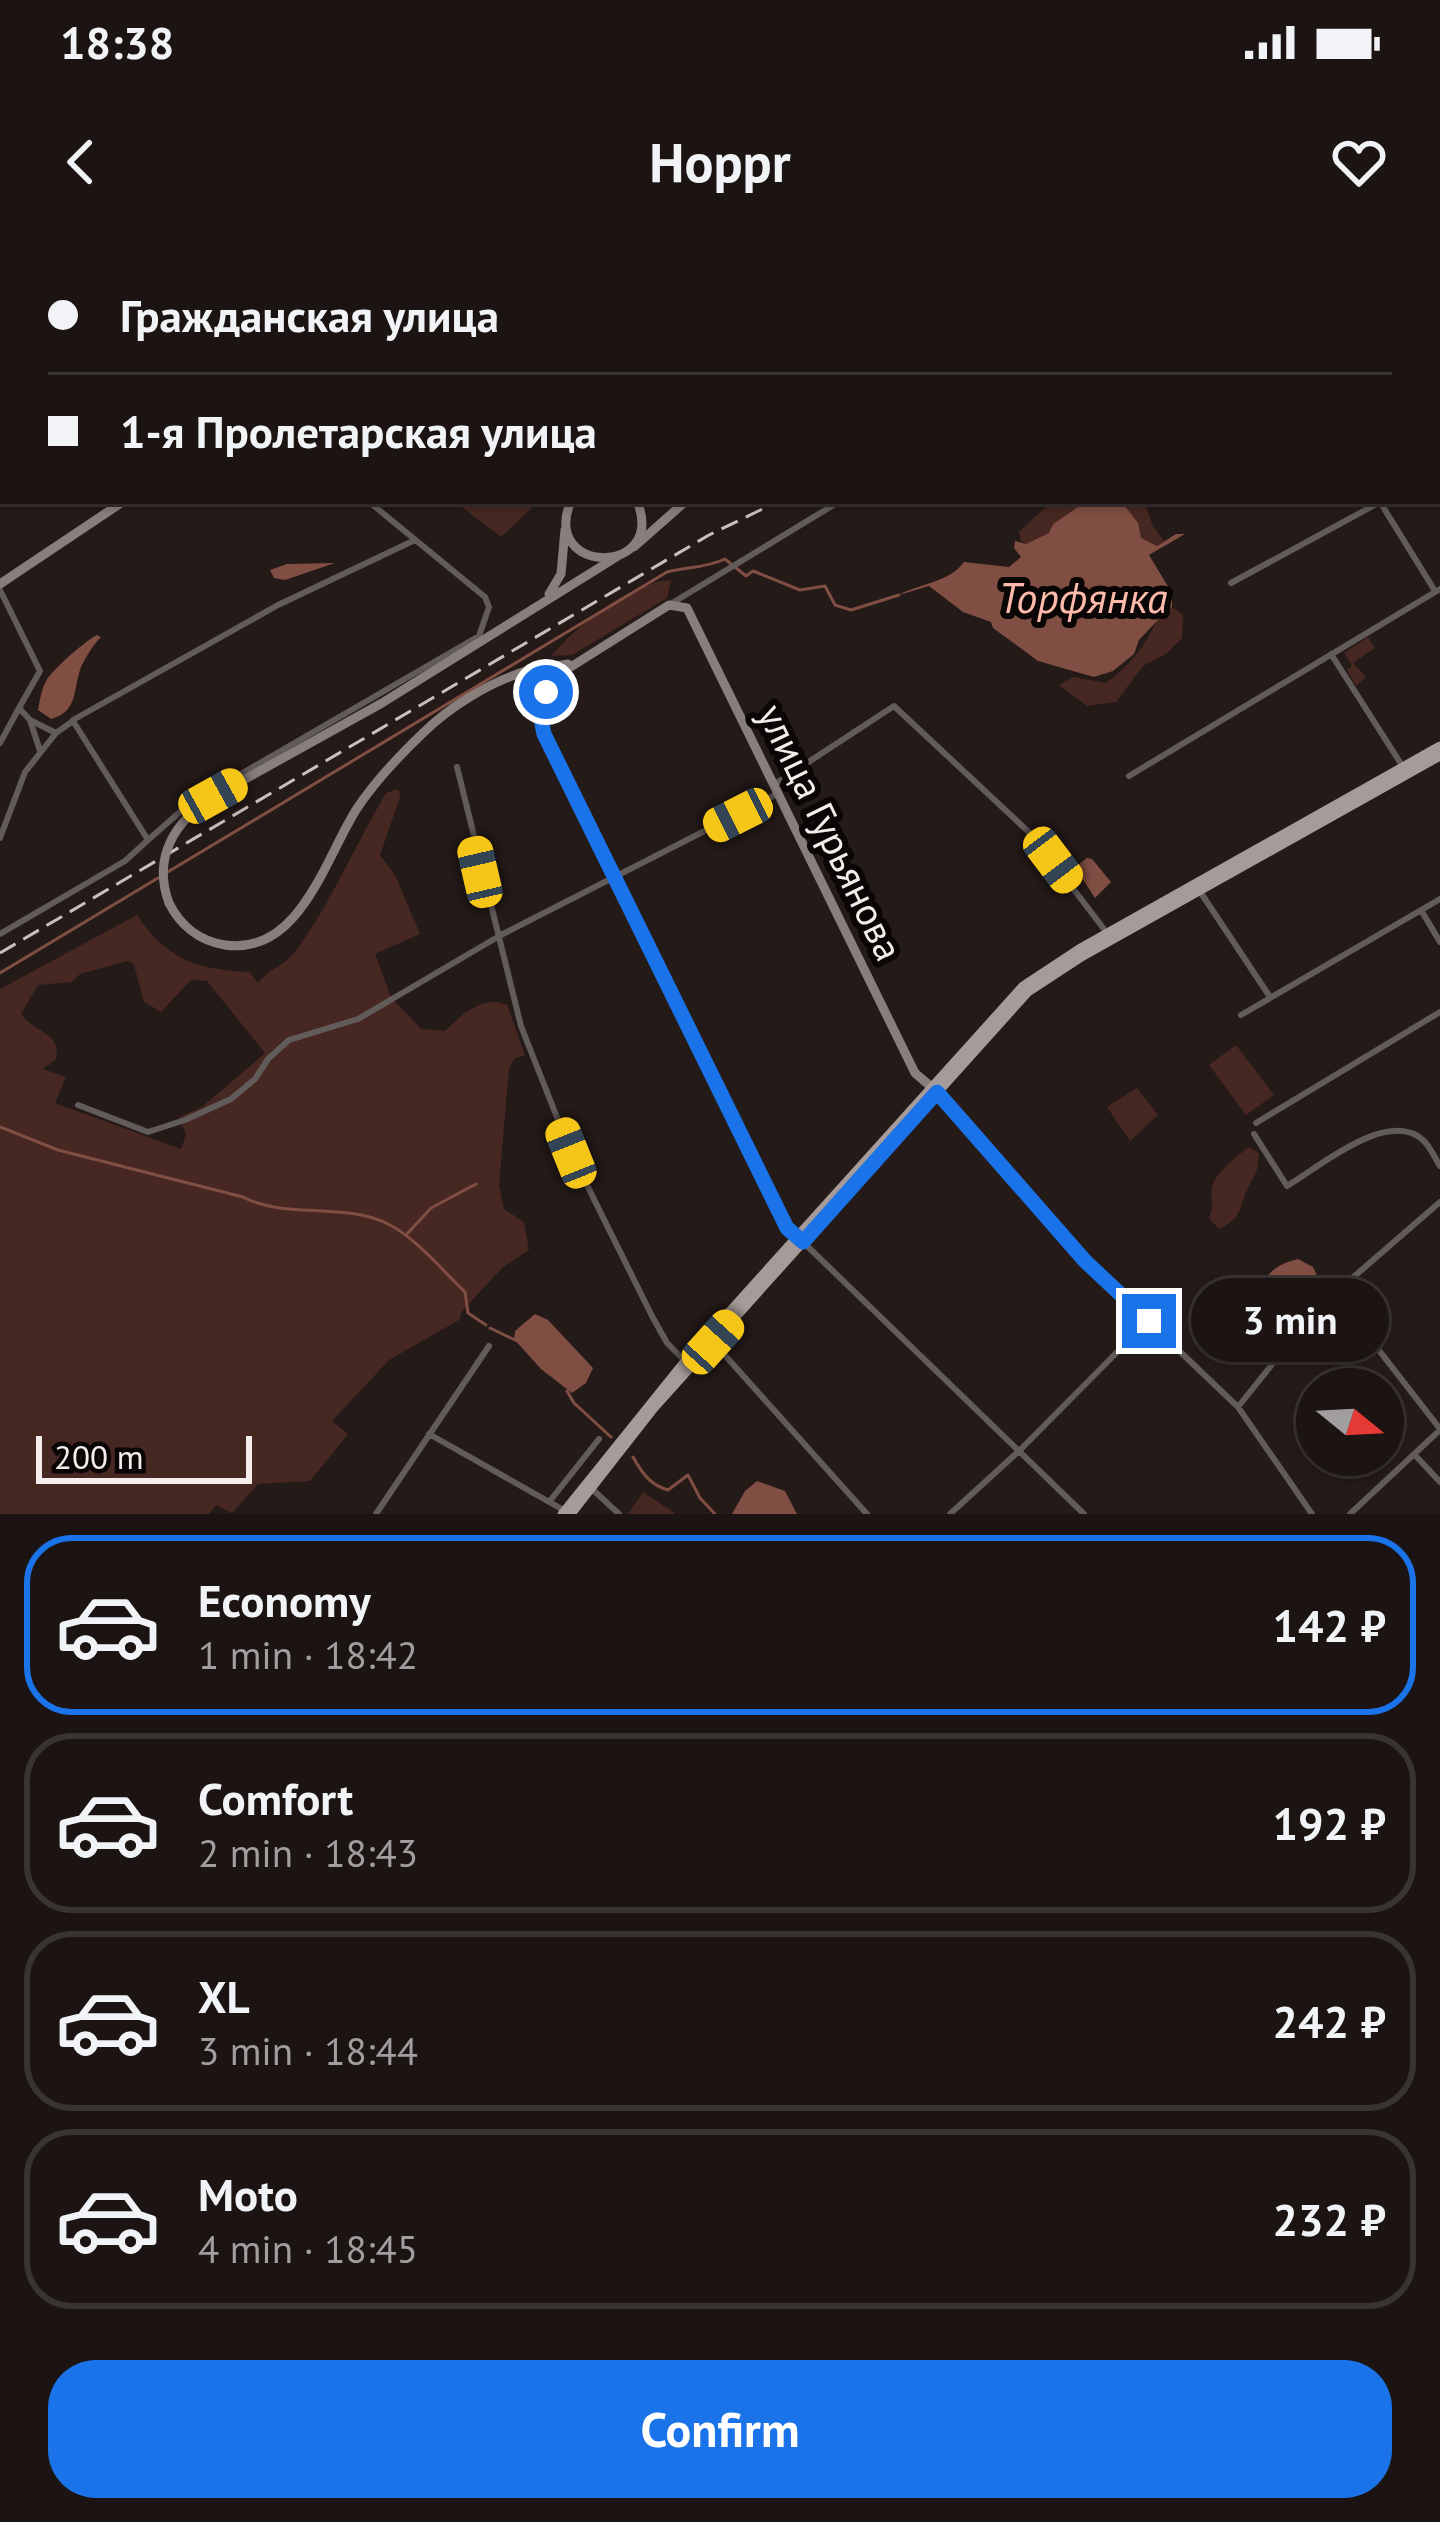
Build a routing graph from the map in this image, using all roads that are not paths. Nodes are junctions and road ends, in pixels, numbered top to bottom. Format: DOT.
graph roads {
  1 [pos="120,504"];
  2 [pos="372,504"];
  3 [pos="567,504"];
  4 [pos="638,504"];
  5 [pos="683,504"];
  6 [pos="835,504"];
  7 [pos="1377,504"];
  8 [pos="1382,504"];
  9 [pos="566,521"];
  10 [pos="415,540"];
  11 [pos="629,550"];
  12 [pos="617,556"];
  13 [pos="1232,584"];
  14 [pos="0,587"];
  15 [pos="1438,590"];
  16 [pos="541,602"];
  17 [pos="669,605"];
  18 [pos="1331,654"];
  19 [pos="584,658"];
  20 [pos="518,674"];
  21 [pos="19,708"];
  22 [pos="541,710"];
  23 [pos="30,720"];
  24 [pos="73,721"];
  25 [pos="56,733"];
  26 [pos="0,743"];
  27 [pos="1440,746"];
  28 [pos="40,751"];
  29 [pos="1440,756"];
  30 [pos="457,766"];
  31 [pos="1403,767"];
  32 [pos="1129,776"];
  33 [pos="777,789"];
  34 [pos="0,838"];
  35 [pos="148,840"];
  36 [pos="615,879"];
  37 [pos="1198,888"];
  38 [pos="1440,899"];
  39 [pos="1420,910"];
  40 [pos="1107,933"];
  41 [pos="0,934"];
  42 [pos="501,934"];
  43 [pos="1440,943"];
  44 [pos="1270,997"];
  45 [pos="1440,1012"];
  46 [pos="1241,1015"];
  47 [pos="934,1090"];
  48 [pos="78,1105"];
  49 [pos="1256,1123"];
  50 [pos="1254,1134"];
  51 [pos="1440,1166"];
  52 [pos="1440,1202"];
  53 [pos="800,1239"];
  54 [pos="1336,1294"];
  55 [pos="1149,1321"];
  56 [pos="710,1339"];
  57 [pos="489,1346"];
  58 [pos="685,1361"];
  59 [pos="1238,1407"];
  60 [pos="1440,1429"];
  61 [pos="430,1434"];
  62 [pos="599,1439"];
  63 [pos="1020,1450"];
  64 [pos="1414,1454"];
  65 [pos="1440,1482"];
  66 [pos="588,1486"];
  67 [pos="549,1502"];
  68 [pos="567,1513"];
  69 [pos="376,1514"];
  70 [pos="619,1514"];
  71 [pos="867,1514"];
  72 [pos="950,1514"];
  73 [pos="1084,1514"];
  74 [pos="1312,1514"];
  75 [pos="1349,1514"];
  1 -- 14 [label="street"];
  2 -- 10 [label="street"];
  3 -- 9 [label="street"];
  4 -- 11 [label="street"];
  5 -- 11 [label="street"];
  6 -- 17 [label="street"];
  7 -- 13 [label="street"];
  8 -- 15 [label="street"];
  9 -- 12 [label="street"];
  9 -- 16 [label="street"];
  10 -- 24 [label="street"];
  10 -- 35 [label="street"];
  11 -- 12 [label="street"];
  12 -- 16 [label="street"];
  14 -- 21 [label="street"];
  15 -- 18 [label="street"];
  16 -- 20 [label="street, bridge"];
  17 -- 19 [label="street"];
  17 -- 33 [label="street, улица Гурьянова"];
  18 -- 31 [label="street"];
  18 -- 32 [label="street"];
  19 -- 20 [label="street"];
  19 -- 22 [label="street"];
  20 -- 22 [label="street"];
  21 -- 23 [label="street"];
  21 -- 26 [label="street"];
  22 -- 36 [label="street"];
  23 -- 25 [label="street"];
  23 -- 28 [label="street"];
  24 -- 25 [label="street"];
  24 -- 35 [label="street"];
  25 -- 28 [label="street"];
  27 -- 31 [label="main road"];
  28 -- 34 [label="street"];
  29 -- 37 [label="main road"];
  30 -- 42 [label="street"];
  31 -- 37 [label="main road"];
  33 -- 36 [label="street"];
  33 -- 40 [label="street"];
  33 -- 47 [label="street, улица Гурьянова"];
  35 -- 41 [label="street"];
  36 -- 42 [label="street"];
  36 -- 53 [label="street"];
  37 -- 40 [label="main road"];
  37 -- 44 [label="street"];
  37 -- 47 [label="main road"];
  38 -- 39 [label="street"];
  39 -- 43 [label="street"];
  39 -- 44 [label="street"];
  40 -- 47 [label="main road"];
  42 -- 48 [label="street"];
  42 -- 58 [label="street"];
  44 -- 46 [label="street"];
  45 -- 49 [label="street"];
  47 -- 53 [label="main road"];
  47 -- 55 [label="street"];
  50 -- 51 [label="street"];
  52 -- 54 [label="street"];
  53 -- 56 [label="main road"];
  53 -- 63 [label="street"];
  54 -- 59 [label="street"];
  54 -- 60 [label="street"];
  55 -- 59 [label="street"];
  55 -- 63 [label="street"];
  56 -- 58 [label="main road"];
  56 -- 66 [label="main road"];
  56 -- 71 [label="street"];
  57 -- 61 [label="street"];
  58 -- 66 [label="main road"];
  59 -- 74 [label="street"];
  60 -- 64 [label="street"];
  61 -- 67 [label="street"];
  61 -- 69 [label="street"];
  62 -- 67 [label="street"];
  63 -- 72 [label="street"];
  63 -- 73 [label="street"];
  64 -- 65 [label="street"];
  64 -- 75 [label="street"];
  66 -- 68 [label="main road"];
  66 -- 70 [label="street"];
  67 -- 68 [label="street"];
}
